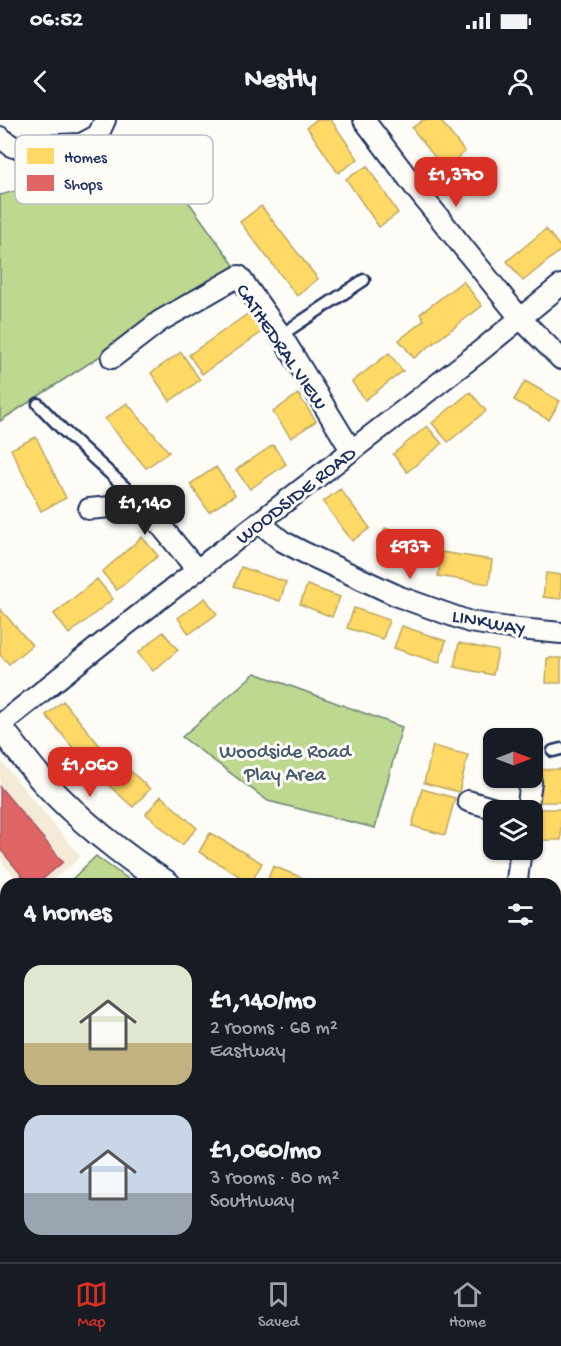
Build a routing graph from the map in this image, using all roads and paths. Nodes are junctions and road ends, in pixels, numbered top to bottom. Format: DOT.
graph roads {
  1 [pos="105,120"];
  2 [pos="364,120"];
  3 [pos="98,135"];
  4 [pos="0,137"];
  5 [pos="15,147"];
  6 [pos="364,280"];
  7 [pos="561,285"];
  8 [pos="520,318"];
  9 [pos="281,335"];
  10 [pos="112,358"];
  11 [pos="561,358"];
  12 [pos="38,404"];
  13 [pos="351,450"];
  14 [pos="143,504"];
  15 [pos="89,509"];
  16 [pos="259,522"];
  17 [pos="197,570"];
  18 [pos="561,633"];
  19 [pos="0,726"];
  20 [pos="468,801"];
  21 [pos="483,805"];
  22 [pos="520,860"];
  23 [pos="158,878"];
  24 [pos="517,878"];
  1 -- 3 [label="street"];
  2 -- 8 [label="street"];
  4 -- 5 [label="street"];
  6 -- 9 [label="lane"];
  7 -- 8 [label="street, WOODSIDE ROAD"];
  8 -- 11 [label="street"];
  8 -- 13 [label="street, WOODSIDE ROAD"];
  9 -- 10 [label="street, CATHEDRAL VIEW"];
  9 -- 13 [label="street, CATHEDRAL VIEW"];
  12 -- 14 [label="lane"];
  13 -- 16 [label="street, WOODSIDE ROAD"];
  14 -- 15 [label="street"];
  14 -- 17 [label="street"];
  16 -- 17 [label="street, WOODSIDE ROAD"];
  16 -- 18 [label="street, LINKWAY"];
  17 -- 19 [label="street, WOODSIDE ROAD"];
  19 -- 23 [label="street"];
  20 -- 21 [label="street"];
  22 -- 24 [label="street"];
}
